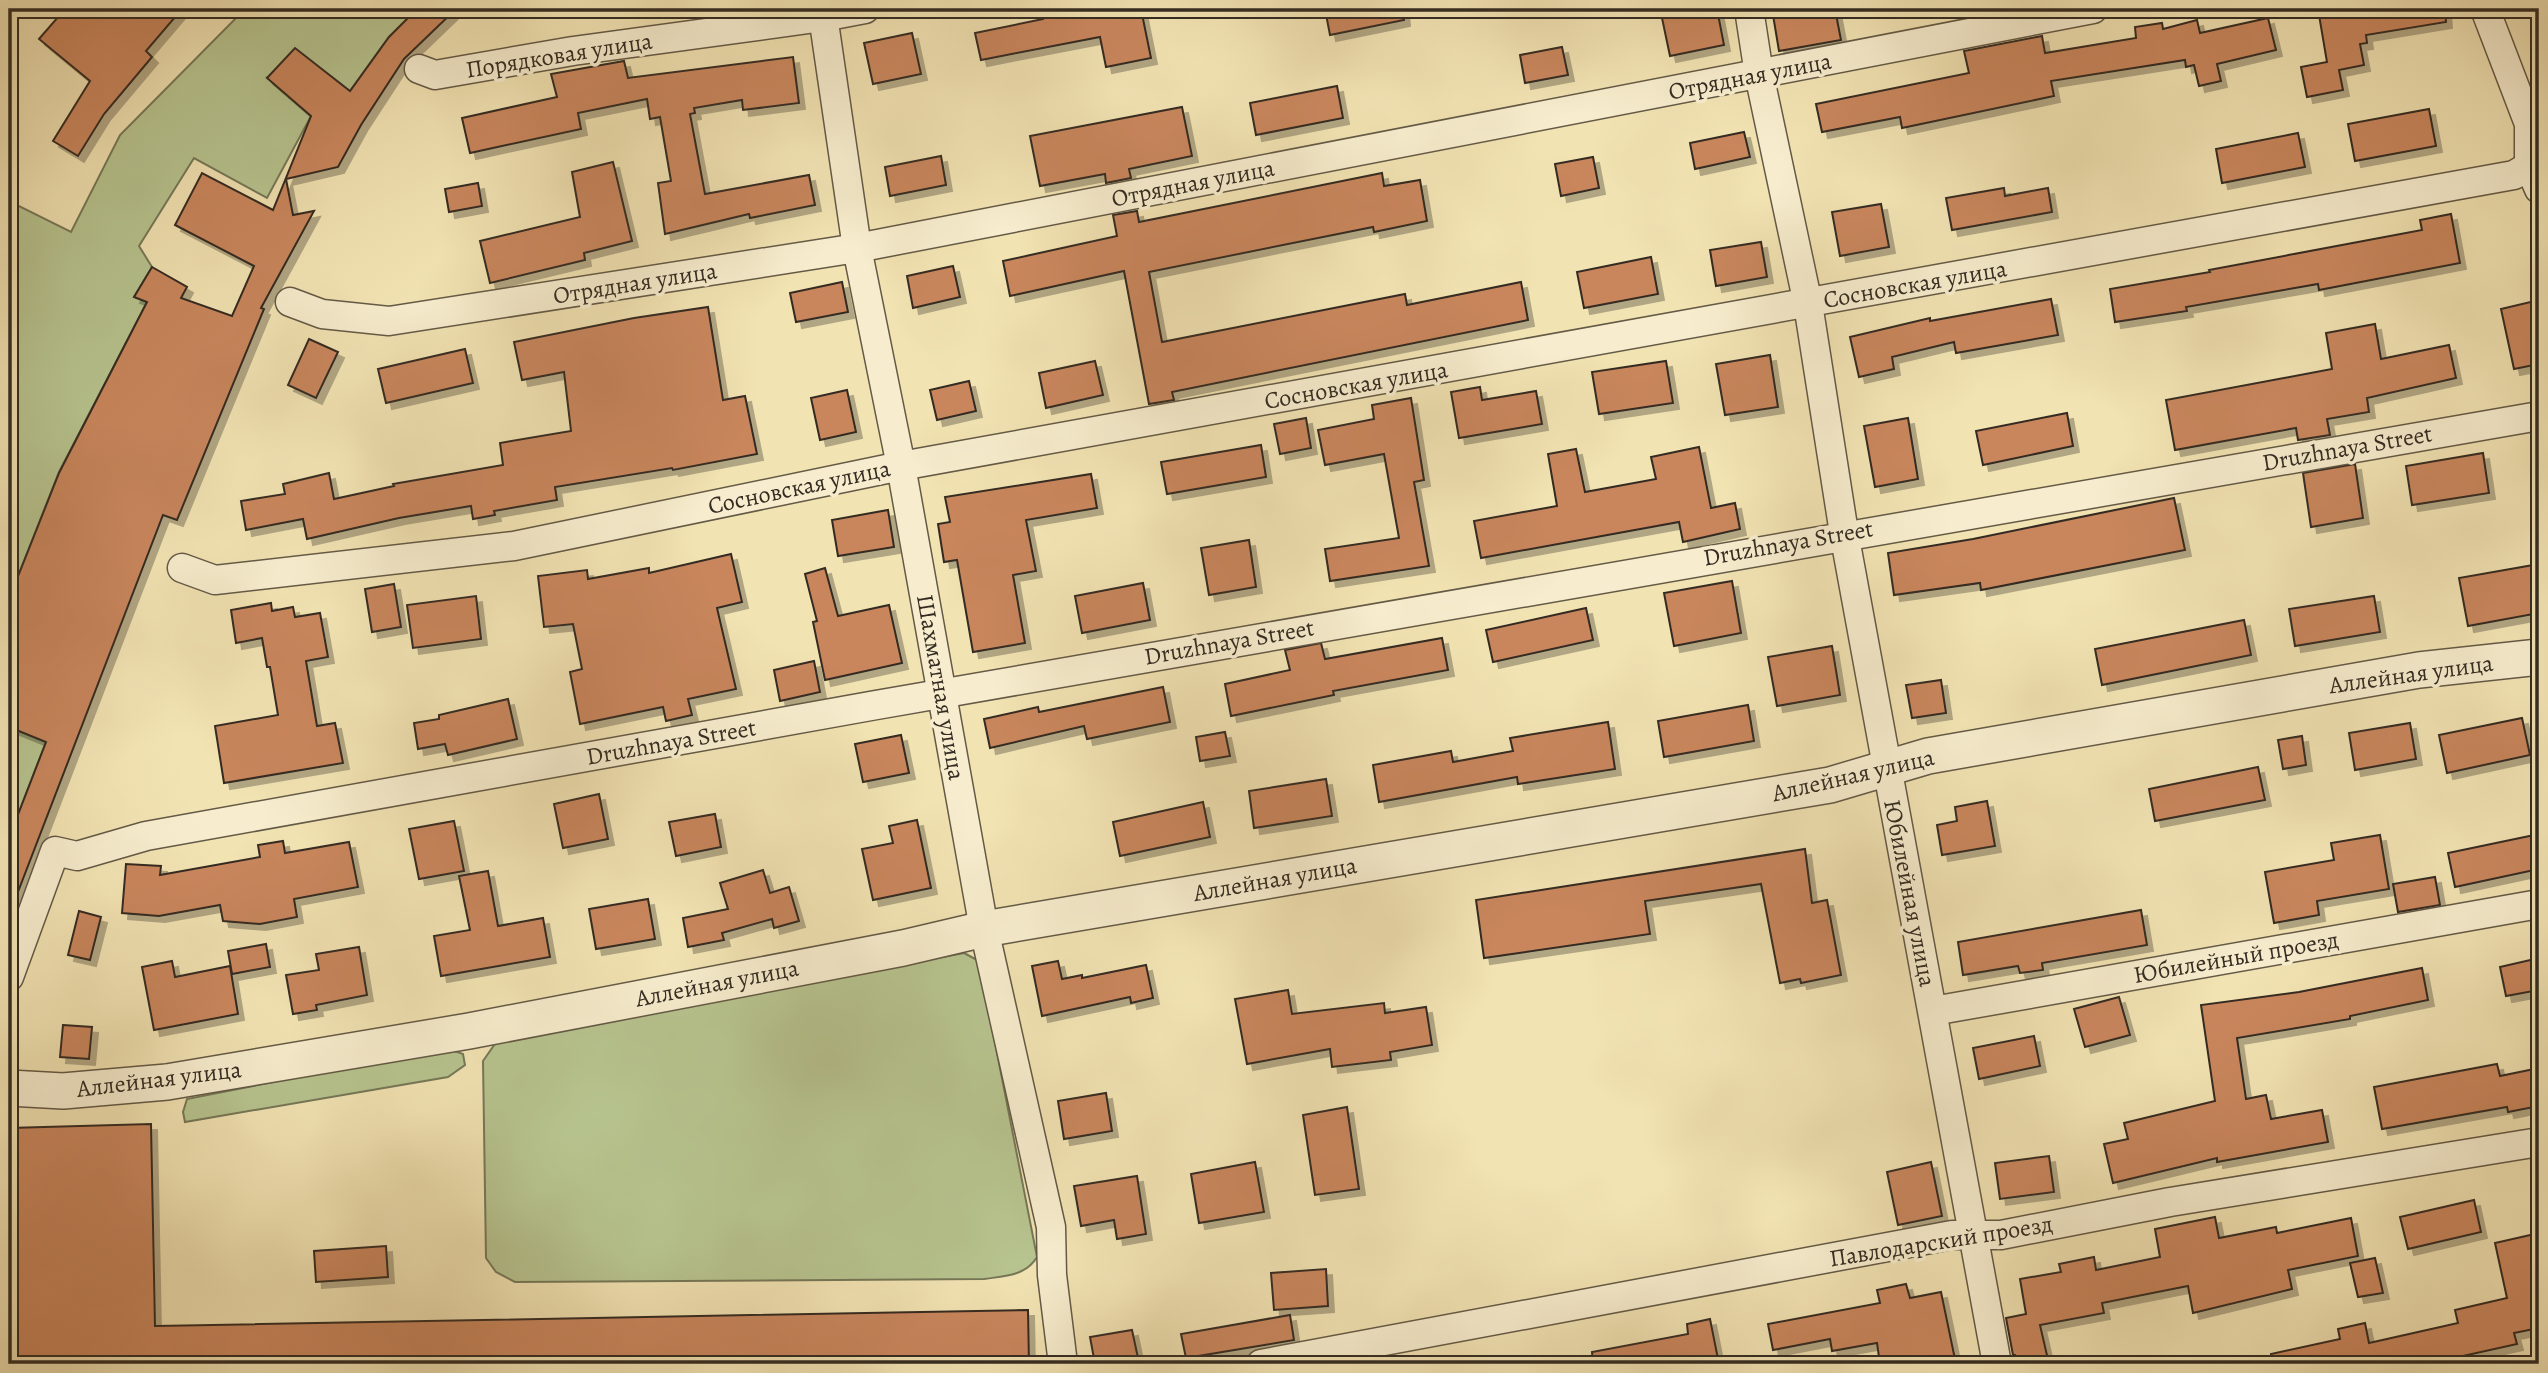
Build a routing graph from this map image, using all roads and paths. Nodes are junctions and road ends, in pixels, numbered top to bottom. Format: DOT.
graph roads {
  1 [pos="865,9"];
  2 [pos="1749,9"];
  3 [pos="2093,9"];
  4 [pos="2485,9"];
  5 [pos="823,13"];
  6 [pos="419,69"];
  7 [pos="1759,74"];
  8 [pos="2534,178"];
  9 [pos="857,248"];
  10 [pos="290,302"];
  11 [pos="1808,304"];
  12 [pos="2539,416"];
  13 [pos="901,466"];
  14 [pos="1844,533"];
  15 [pos="181,568"];
  16 [pos="2539,657"];
  17 [pos="942,692"];
  18 [pos="1886,768"];
  19 [pos="2539,904"];
  20 [pos="984,929"];
  21 [pos="9,977"];
  22 [pos="1933,1011"];
  23 [pos="9,1088"];
  24 [pos="2539,1142"];
  25 [pos="1974,1234"];
  26 [pos="1063,1364"];
  27 [pos="1261,1364"];
  28 [pos="1997,1364"];
  1 -- 5 [label="street, Порядковая улица"];
  2 -- 7 [label="street, Юбилейная улица"];
  3 -- 7 [label="street, Отрядная улица"];
  4 -- 8 [label="street"];
  5 -- 6 [label="street, Порядковая улица"];
  5 -- 9 [label="street, Шахматная улица"];
  7 -- 9 [label="street, Отрядная улица"];
  7 -- 11 [label="street, Юбилейная улица"];
  8 -- 11 [label="street, Сосновская улица"];
  9 -- 10 [label="street, Отрядная улица"];
  9 -- 13 [label="street, Шахматная улица"];
  11 -- 13 [label="street, Сосновская улица"];
  11 -- 14 [label="street, Юбилейная улица"];
  12 -- 14 [label="street, Druzhnaya Street"];
  13 -- 15 [label="street, Сосновская улица"];
  13 -- 17 [label="street, Шахматная улица"];
  14 -- 17 [label="street, Druzhnaya Street"];
  14 -- 18 [label="street, Юбилейная улица"];
  16 -- 18 [label="street, Аллейная улица"];
  17 -- 20 [label="street, Шахматная улица"];
  17 -- 21 [label="street, Druzhnaya Street"];
  18 -- 20 [label="street, Аллейная улица"];
  18 -- 22 [label="street, Юбилейная улица"];
  19 -- 22 [label="street, Юбилейный проезд"];
  20 -- 23 [label="street, Аллейная улица"];
  20 -- 26 [label="street, Шахматная улица"];
  22 -- 25 [label="street, Юбилейная улица"];
  24 -- 25 [label="street, Павлодарский проезд"];
  25 -- 27 [label="street, Павлодарский проезд"];
  25 -- 28 [label="street, Юбилейная улица"];
}
